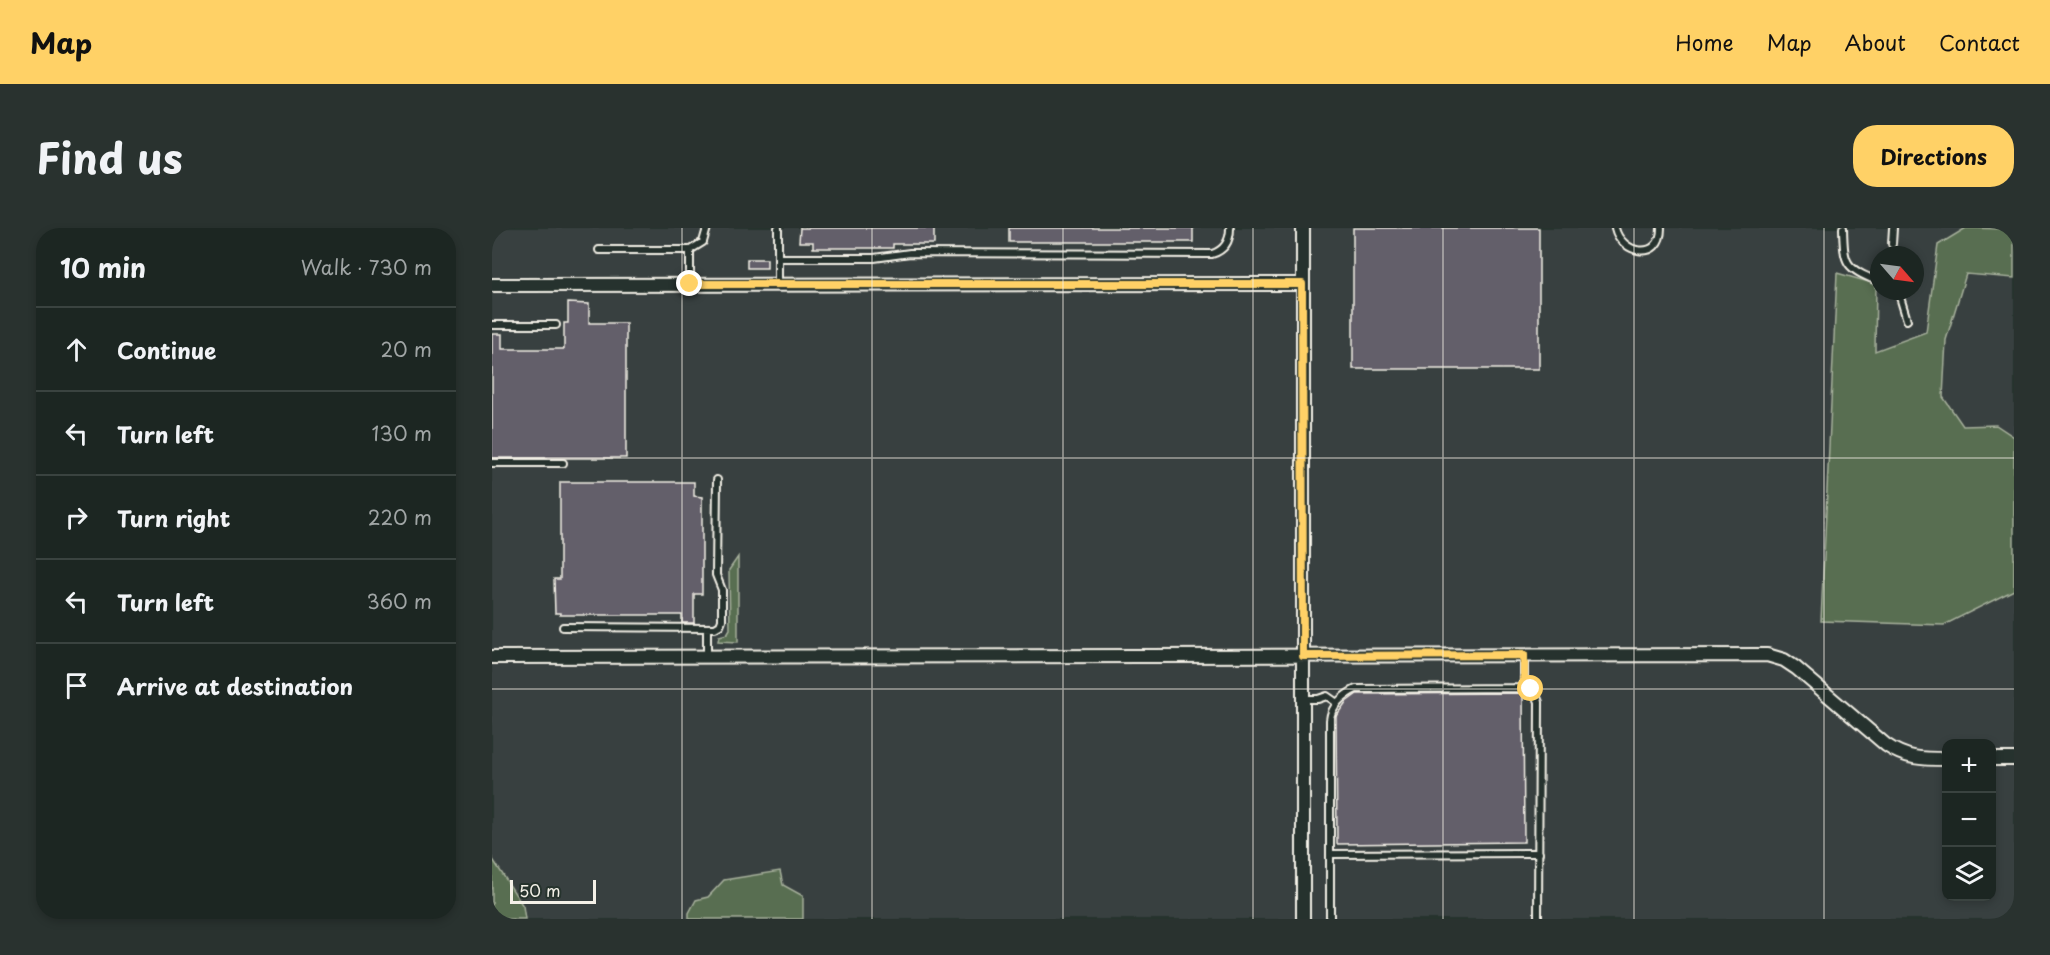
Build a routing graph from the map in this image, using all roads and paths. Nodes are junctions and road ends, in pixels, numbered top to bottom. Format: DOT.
graph roads {
  1 [pos="707,228"];
  2 [pos="778,228"];
  3 [pos="1230,228"];
  4 [pos="1303,228"];
  5 [pos="1615,228"];
  6 [pos="1661,228"];
  7 [pos="1843,228"];
  8 [pos="1893,228"];
  9 [pos="1892,244"];
  10 [pos="598,250"];
  11 [pos="690,250"];
  12 [pos="778,258"];
  13 [pos="1870,278"];
  14 [pos="690,284"];
  15 [pos="1302,284"];
  16 [pos="492,285"];
  17 [pos="778,285"];
  18 [pos="1901,300"];
  19 [pos="1907,320"];
  20 [pos="492,325"];
  21 [pos="556,325"];
  22 [pos="492,463"];
  23 [pos="563,463"];
  24 [pos="717,480"];
  25 [pos="564,627"];
  26 [pos="707,628"];
  27 [pos="1524,655"];
  28 [pos="1303,656"];
  29 [pos="492,657"];
  30 [pos="707,657"];
  31 [pos="1524,688"];
  32 [pos="1303,699"];
  33 [pos="1337,703"];
  34 [pos="1942,759"];
  35 [pos="1996,759"];
  36 [pos="2014,759"];
  37 [pos="1539,853"];
  38 [pos="1330,854"];
  39 [pos="1303,919"];
  40 [pos="1330,919"];
  41 [pos="1538,919"];
  1 -- 11 [label="lane"];
  2 -- 12 [label="lane"];
  3 -- 12 [label="lane"];
  4 -- 15 [label="street"];
  5 -- 6 [label="lane"];
  7 -- 13 [label="lane"];
  8 -- 9 [label="lane"];
  10 -- 11 [label="lane"];
  11 -- 14 [label="lane"];
  12 -- 17 [label="lane"];
  14 -- 16 [label="street"];
  14 -- 17 [label="street"];
  15 -- 17 [label="street"];
  15 -- 28 [label="street"];
  18 -- 19 [label="lane"];
  20 -- 21 [label="lane"];
  22 -- 23 [label="lane"];
  24 -- 26 [label="lane"];
  25 -- 26 [label="lane"];
  26 -- 30 [label="lane"];
  27 -- 28 [label="street"];
  27 -- 31 [label="lane"];
  27 -- 34 [label="street"];
  28 -- 30 [label="street"];
  28 -- 32 [label="street"];
  29 -- 30 [label="street"];
  31 -- 33 [label="lane"];
  31 -- 37 [label="lane"];
  32 -- 33 [label="lane"];
  32 -- 39 [label="street"];
  33 -- 38 [label="lane"];
  35 -- 36 [label="street"];
  37 -- 38 [label="lane"];
  37 -- 41 [label="lane"];
  38 -- 40 [label="lane"];
}
